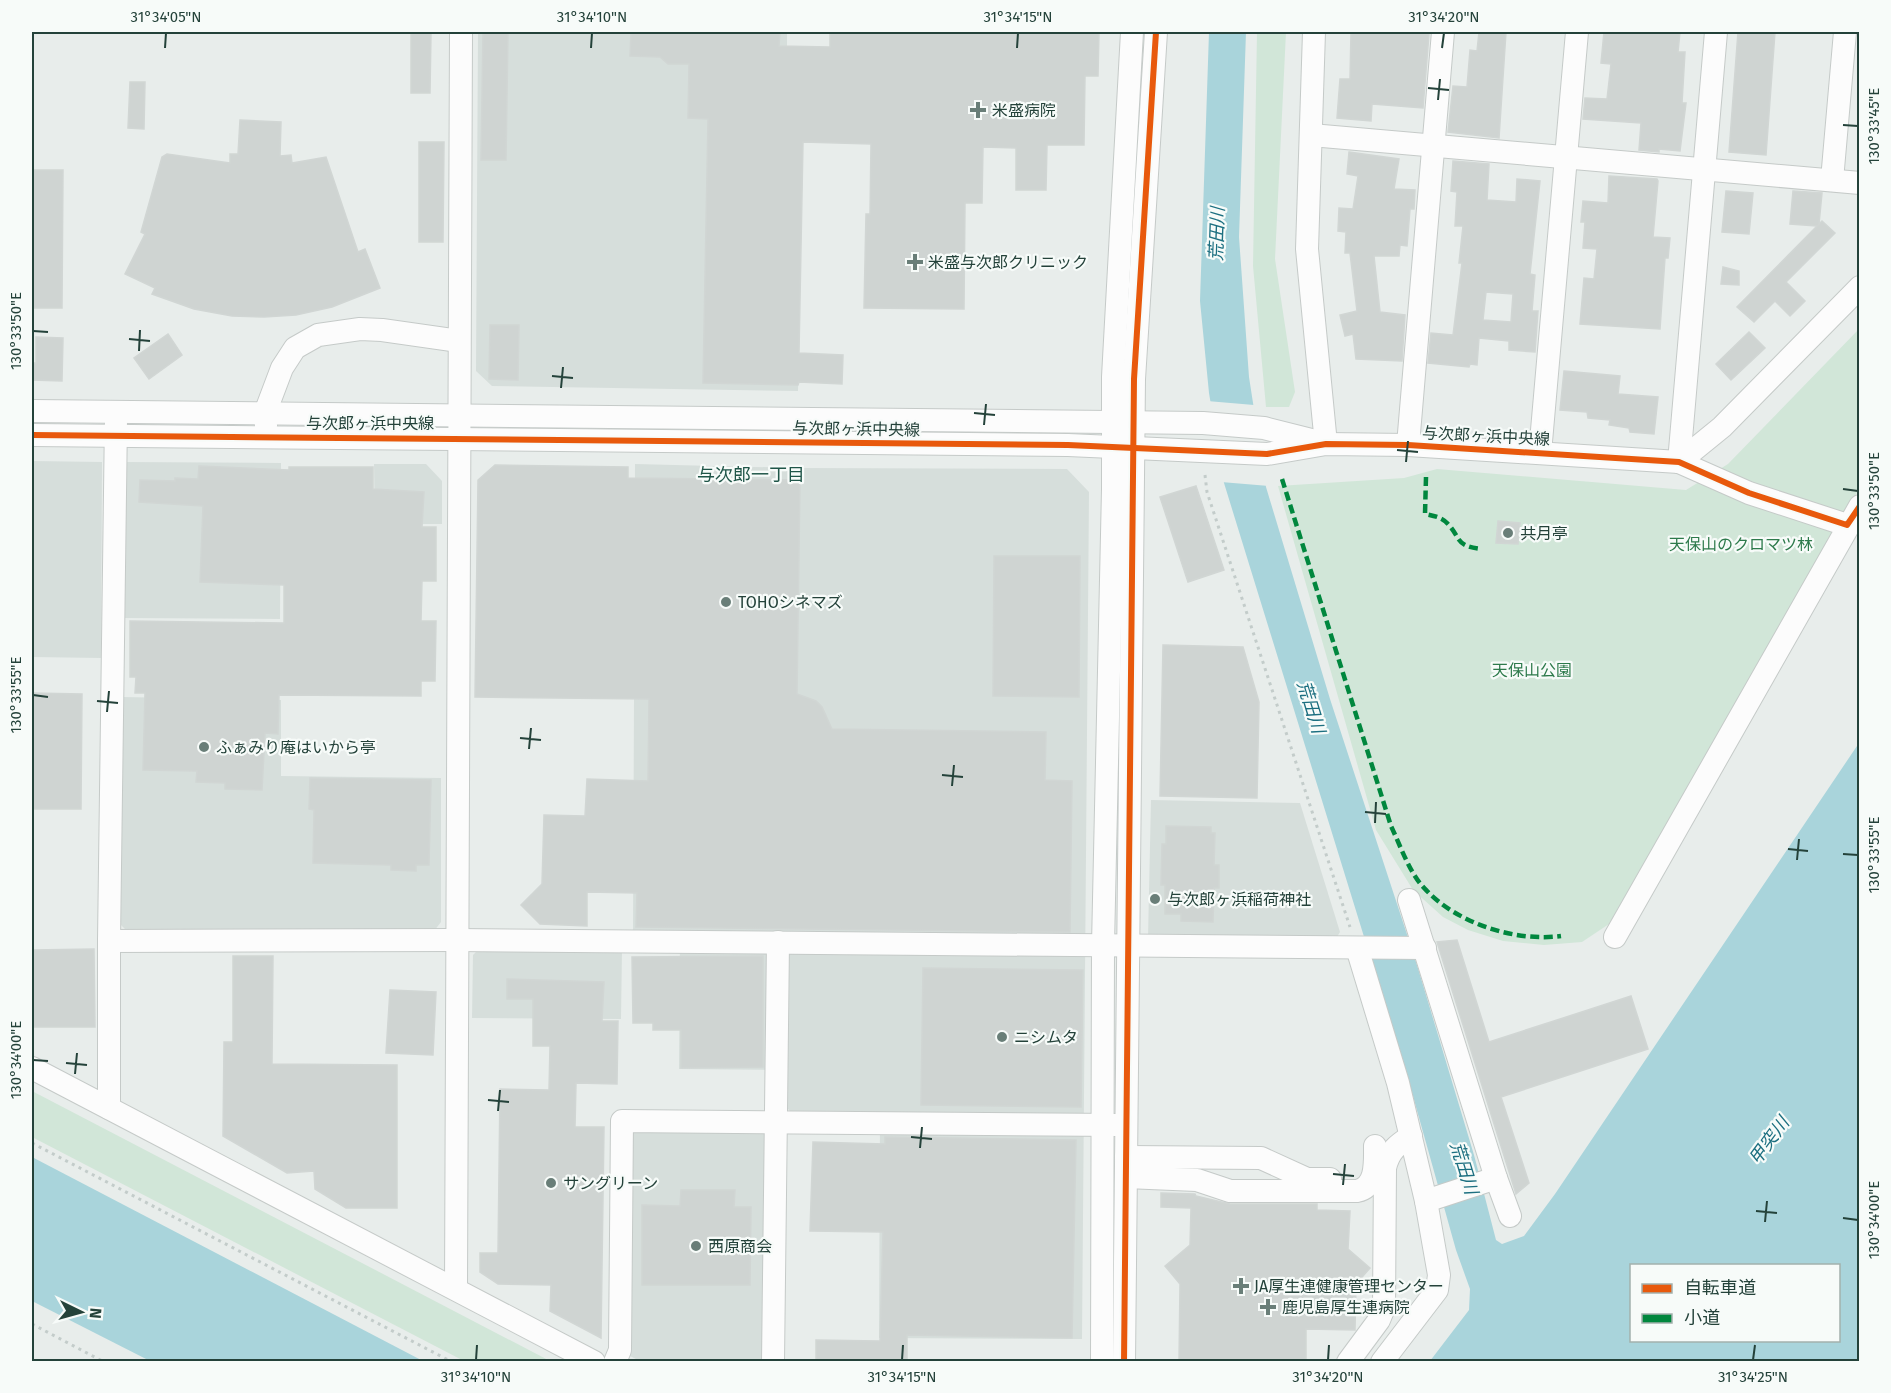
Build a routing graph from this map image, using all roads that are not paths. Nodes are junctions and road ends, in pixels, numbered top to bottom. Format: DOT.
graph roads {
  1 [pos="461,32"];
  2 [pos="1132,32"];
  3 [pos="1156,32"];
  4 [pos="1314,32"];
  5 [pos="1443,32"];
  6 [pos="1577,32"];
  7 [pos="1716,32"];
  8 [pos="1845,32"];
  9 [pos="1128,96"];
  10 [pos="1152,99"];
  11 [pos="1311,135"];
  12 [pos="1435,147"];
  13 [pos="1566,158"];
  14 [pos="1704,170"];
  15 [pos="1832,180"];
  16 [pos="1860,183"];
  17 [pos="1860,287"];
  18 [pos="459,341"];
  19 [pos="32,411"];
  20 [pos="116,412"];
  21 [pos="265,413"];
  22 [pos="459,415"];
  23 [pos="585,416"];
  24 [pos="707,417"];
  25 [pos="1123,422"];
  26 [pos="32,435"];
  27 [pos="116,435"];
  28 [pos="266,436"];
  29 [pos="459,438"];
  30 [pos="586,440"];
  31 [pos="708,441"];
  32 [pos="1326,444"];
  33 [pos="1408,445"];
  34 [pos="1123,448"];
  35 [pos="1540,453"];
  36 [pos="1679,462"];
  37 [pos="1860,506"];
  38 [pos="1847,525"];
  39 [pos="1107,721"];
  40 [pos="1131,721"];
  41 [pos="1409,900"];
  42 [pos="1615,937"];
  43 [pos="456,940"];
  44 [pos="109,941"];
  45 [pos="778,942"];
  46 [pos="1103,945"];
  47 [pos="1128,945"];
  48 [pos="1361,948"];
  49 [pos="1420,948"];
  50 [pos="32,1068"];
  51 [pos="109,1108"];
  52 [pos="776,1121"];
  53 [pos="1104,1124"];
  54 [pos="1127,1125"];
  55 [pos="1411,1136"];
  56 [pos="1223,1158"];
  57 [pos="1126,1167"];
  58 [pos="1492,1179"];
  59 [pos="1215,1186"];
  60 [pos="1430,1199"];
  61 [pos="1510,1216"];
  62 [pos="456,1289"];
  63 [pos="1117,1357"];
  64 [pos="594,1362"];
  65 [pos="615,1362"];
  66 [pos="773,1362"];
  67 [pos="1348,1362"];
  68 [pos="1382,1362"];
  1 -- 18 [label="street"];
  2 -- 9 [label="street"];
  3 -- 10 [label="street"];
  4 -- 11 [label="street"];
  5 -- 12 [label="street"];
  6 -- 13 [label="street"];
  7 -- 14 [label="street"];
  8 -- 15 [label="street"];
  9 -- 10 [label="street"];
  9 -- 25 [label="street"];
  10 -- 25 [label="street"];
  11 -- 12 [label="street"];
  11 -- 32 [label="street"];
  12 -- 13 [label="street"];
  12 -- 33 [label="street"];
  13 -- 14 [label="street"];
  13 -- 35 [label="street"];
  14 -- 15 [label="street"];
  14 -- 36 [label="street"];
  15 -- 16 [label="street"];
  17 -- 36 [label="street"];
  18 -- 21 [label="street"];
  18 -- 22 [label="street"];
  19 -- 20 [label="street, 与次郎ヶ浜中央線"];
  20 -- 21 [label="street, 与次郎ヶ浜中央線"];
  20 -- 27 [label="street"];
  21 -- 22 [label="street, 与次郎ヶ浜中央線"];
  21 -- 28 [label="street"];
  22 -- 23 [label="street, 与次郎ヶ浜中央線"];
  22 -- 29 [label="street"];
  23 -- 24 [label="street, 与次郎ヶ浜中央線"];
  23 -- 30 [label="street"];
  24 -- 25 [label="street, 与次郎ヶ浜中央線"];
  24 -- 31 [label="street"];
  25 -- 32 [label="street, 与次郎ヶ浜中央線"];
  25 -- 34 [label="street"];
  26 -- 27 [label="street, 与次郎ヶ浜中央線"];
  27 -- 28 [label="street, 与次郎ヶ浜中央線"];
  27 -- 44 [label="street"];
  28 -- 29 [label="street, 与次郎ヶ浜中央線"];
  29 -- 30 [label="street, 与次郎ヶ浜中央線"];
  29 -- 43 [label="street"];
  30 -- 31 [label="street, 与次郎ヶ浜中央線"];
  31 -- 34 [label="street, 与次郎ヶ浜中央線"];
  32 -- 33 [label="street, 与次郎ヶ浜中央線"];
  32 -- 34 [label="street, 与次郎ヶ浜中央線"];
  33 -- 35 [label="street, 与次郎ヶ浜中央線"];
  34 -- 39 [label="street"];
  34 -- 40 [label="street"];
  35 -- 36 [label="street, 与次郎ヶ浜中央線"];
  36 -- 38 [label="street"];
  37 -- 38 [label="street"];
  38 -- 42 [label="street"];
  39 -- 40 [label="street"];
  39 -- 46 [label="street"];
  40 -- 47 [label="street"];
  41 -- 49 [label="street"];
  43 -- 44 [label="street"];
  43 -- 45 [label="street"];
  43 -- 62 [label="street"];
  44 -- 51 [label="street"];
  45 -- 46 [label="street"];
  45 -- 52 [label="street"];
  46 -- 47 [label="street"];
  46 -- 53 [label="street"];
  47 -- 48 [label="street"];
  47 -- 54 [label="street"];
  48 -- 49 [label="street"];
  48 -- 55 [label="street"];
  49 -- 58 [label="street"];
  50 -- 51 [label="street"];
  51 -- 62 [label="street"];
  52 -- 53 [label="street"];
  52 -- 65 [label="street"];
  52 -- 66 [label="street"];
  53 -- 54 [label="street"];
  53 -- 63 [label="street"];
  54 -- 57 [label="street"];
  55 -- 60 [label="street"];
  55 -- 67 [label="street"];
  56 -- 57 [label="street"];
  56 -- 59 [label="street"];
  56 -- 59 [label="street"];
  57 -- 59 [label="street"];
  57 -- 63 [label="street"];
  58 -- 60 [label="street"];
  58 -- 61 [label="street"];
  60 -- 68 [label="street"];
  62 -- 64 [label="street"];
}
